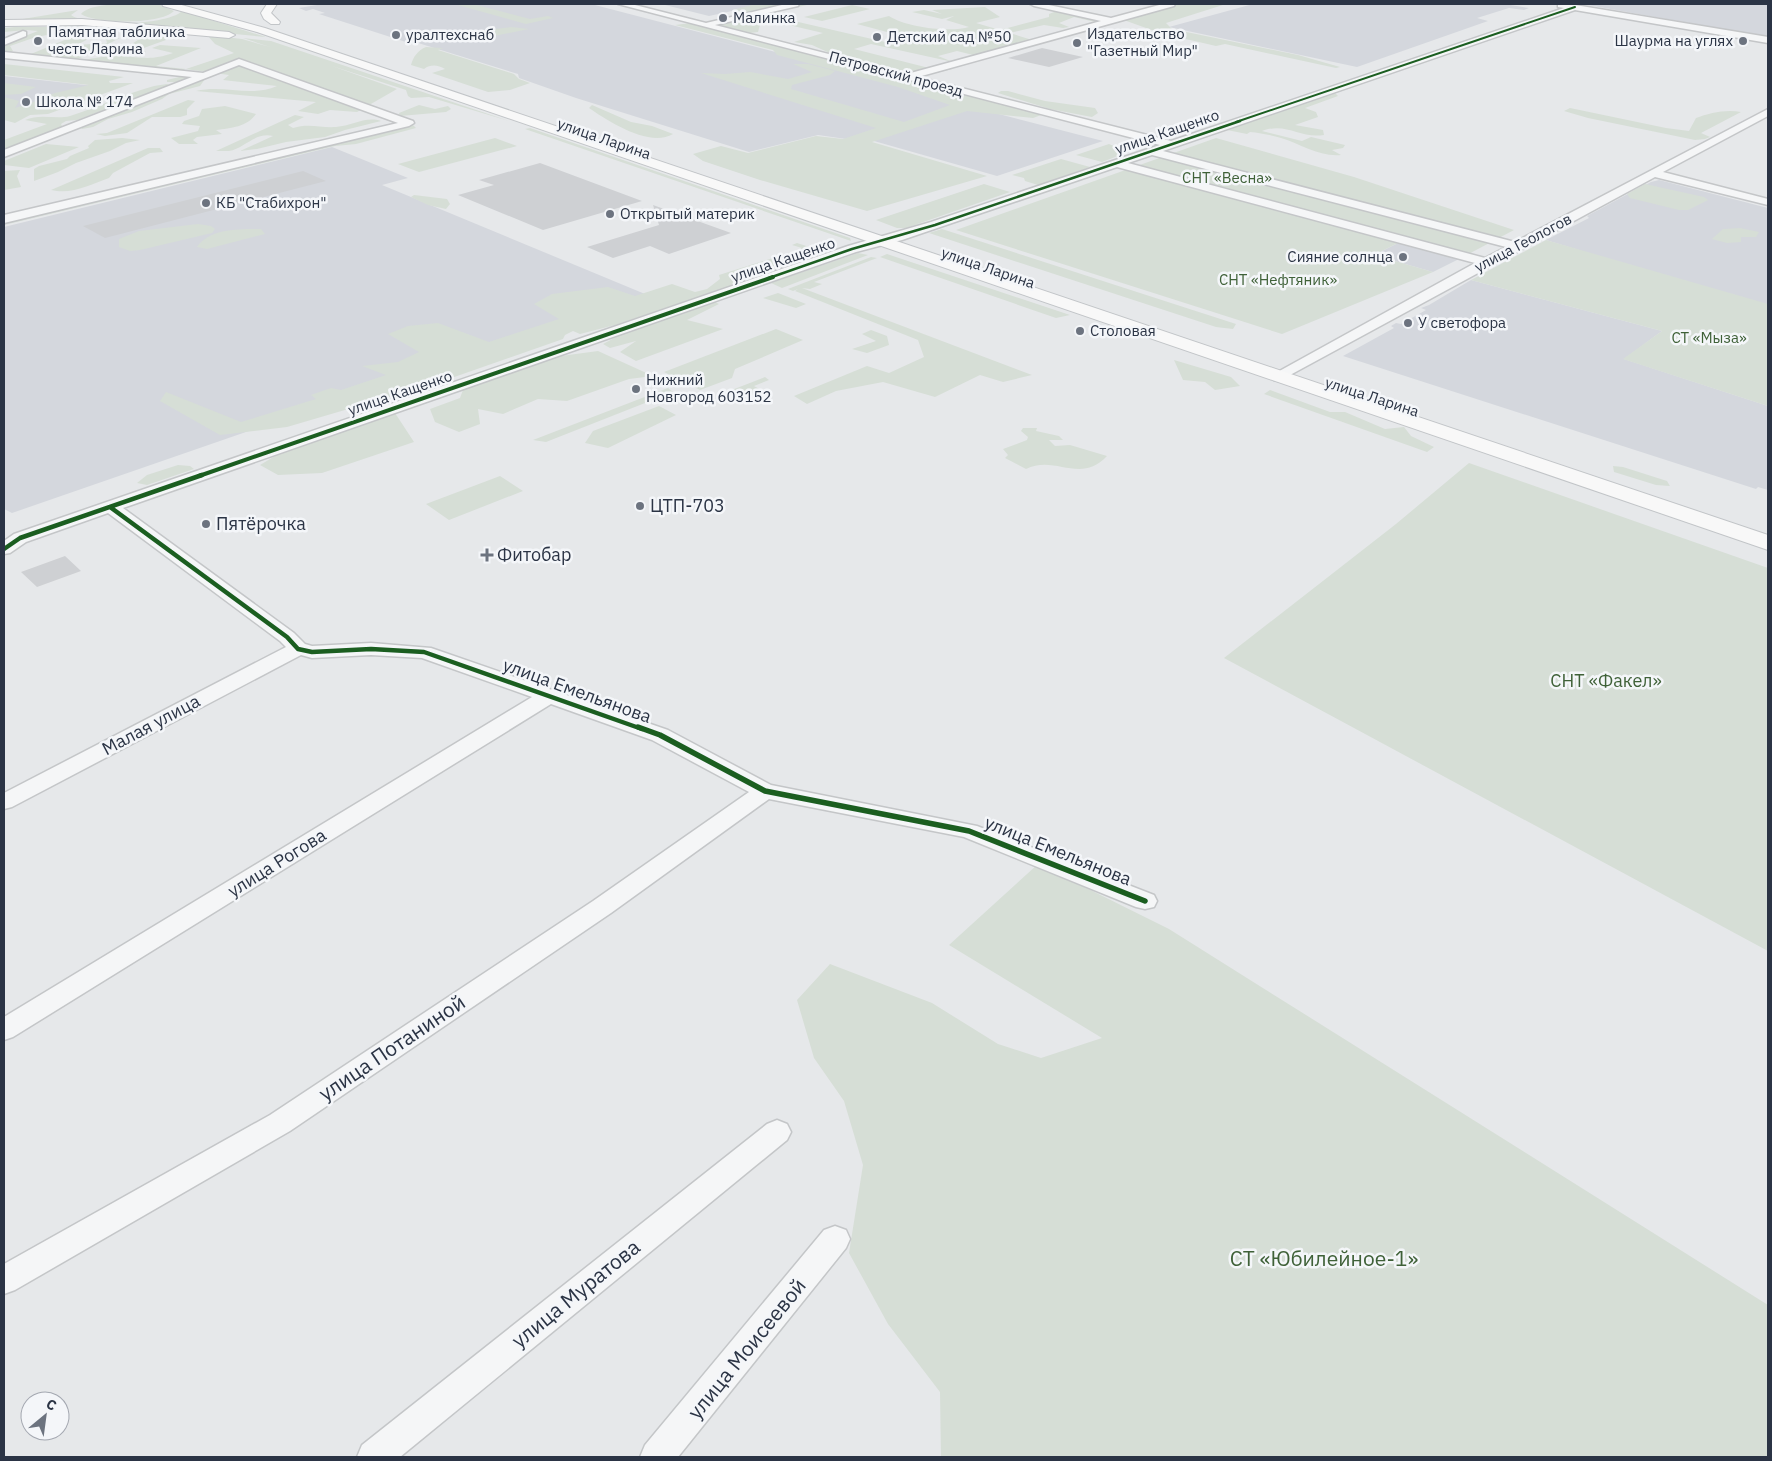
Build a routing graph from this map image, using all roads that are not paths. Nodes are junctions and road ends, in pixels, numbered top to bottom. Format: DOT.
graph roads {
  1 [pos="188,4"];
  2 [pos="208,4"];
  3 [pos="272,4"];
  4 [pos="622,4"];
  5 [pos="795,4"];
  6 [pos="1034,4"];
  7 [pos="1171,4"];
  8 [pos="1556,4"];
  9 [pos="1575,7"];
  10 [pos="22,11"];
  11 [pos="48,11"];
  12 [pos="169,11"];
  13 [pos="76,13"];
  14 [pos="4,14"];
  15 [pos="258,15"];
  16 [pos="4,19"];
  17 [pos="1113,20"];
  18 [pos="4,23"];
  19 [pos="283,25"];
  20 [pos="706,25"];
  21 [pos="261,30"];
  22 [pos="4,34"];
  23 [pos="1768,40"];
  24 [pos="4,42"];
  25 [pos="332,45"];
  26 [pos="320,51"];
  27 [pos="4,55"];
  28 [pos="204,76"];
  29 [pos="907,77"];
  30 [pos="1768,112"];
  31 [pos="1096,126"];
  32 [pos="1170,144"];
  33 [pos="1130,150"];
  34 [pos="1151,151"];
  35 [pos="4,154"];
  36 [pos="1116,163"];
  37 [pos="1653,173"];
  38 [pos="1768,202"];
  39 [pos="4,219"];
  40 [pos="890,239"];
  41 [pos="1518,246"];
  42 [pos="1487,262"];
  43 [pos="1284,373"];
  44 [pos="110,507"];
  45 [pos="1768,531"];
  46 [pos="1768,543"];
  47 [pos="4,549"];
  48 [pos="298,649"];
  49 [pos="550,695"];
  50 [pos="765,790"];
  51 [pos="4,802"];
  52 [pos="1145,901"];
  53 [pos="4,1030"];
  54 [pos="777,1132"];
  55 [pos="835,1240"];
  56 [pos="4,1280"];
  57 [pos="374,1457"];
  58 [pos="657,1457"];
  1 -- 21 [label="main road"];
  2 -- 25 [label="main road, улица Ларина"];
  3 -- 19 [label="main road"];
  4 -- 20 [label="street, Петровский проезд"];
  5 -- 20 [label="street"];
  6 -- 17 [label="street"];
  7 -- 17 [label="street"];
  8 -- 9 [label="street"];
  9 -- 23 [label="street"];
  9 -- 32 [label="street, улица Кащенко"];
  10 -- 14 [label="main road"];
  11 -- 16 [label="main road"];
  12 -- 13 [label="main road"];
  12 -- 21 [label="main road"];
  15 -- 19 [label="main road"];
  17 -- 29 [label="street"];
  18 -- 26 [label="main road"];
  19 -- 25 [label="main road"];
  20 -- 29 [label="street, Петровский проезд"];
  21 -- 26 [label="main road"];
  22 -- 24 [label="street"];
  25 -- 40 [label="main road, улица Ларина"];
  26 -- 40 [label="main road, улица Ларина"];
  27 -- 28 [label="street"];
  28 -- 35 [label="street"];
  28 -- 39 [label="street"];
  29 -- 31 [label="street, Петровский проезд"];
  30 -- 37 [label="street, улица Геологов"];
  31 -- 32 [label="street, Петровский проезд"];
  31 -- 33 [label="street"];
  32 -- 34 [label="street, улица Кащенко"];
  33 -- 34 [label="street, улица Кащенко"];
  33 -- 36 [label="street, улица Кащенко"];
  34 -- 41 [label="street"];
  36 -- 40 [label="street, улица Кащенко"];
  36 -- 42 [label="street"];
  37 -- 38 [label="street"];
  37 -- 41 [label="street, улица Геологов"];
  40 -- 43 [label="main road, улица Ларина"];
  40 -- 44 [label="street, улица Кащенко"];
  41 -- 42 [label="street, улица Геологов"];
  42 -- 43 [label="street, улица Геологов"];
  43 -- 45 [label="main road, улица Ларина"];
  43 -- 46 [label="main road, улица Ларина"];
  44 -- 47 [label="street, улица Кащенко"];
  44 -- 48 [label="street"];
  48 -- 49 [label="street, улица Емельянова"];
  48 -- 51 [label="street, Малая улица"];
  49 -- 50 [label="street, улица Емельянова"];
  49 -- 53 [label="street, улица Рогова"];
  50 -- 52 [label="street, улица Емельянова"];
  50 -- 56 [label="street, улица Потаниной"];
  54 -- 57 [label="street, улица Муратова"];
  55 -- 58 [label="street, улица Моисеевой"];
}
